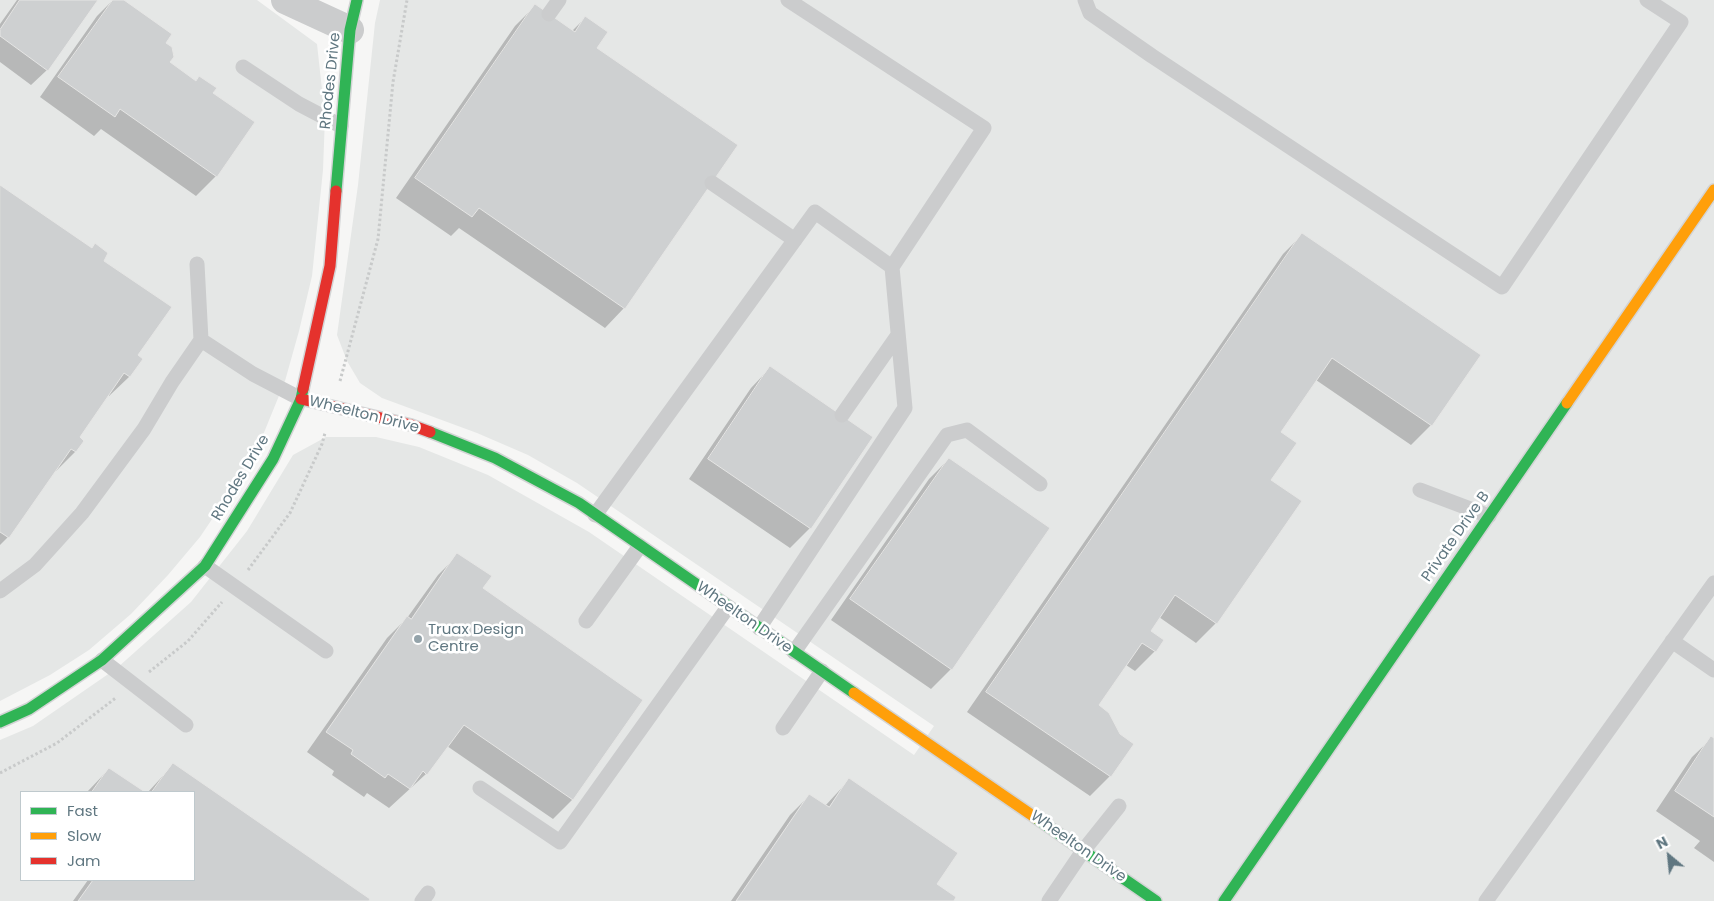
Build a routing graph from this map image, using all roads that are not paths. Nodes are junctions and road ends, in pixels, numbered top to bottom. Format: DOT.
graph roads {
  1 [pos="285,0"];
  2 [pos="357,0"];
  3 [pos="559,0"];
  4 [pos="788,0"];
  5 [pos="1085,0"];
  6 [pos="1647,0"];
  7 [pos="549,14"];
  8 [pos="350,30"];
  9 [pos="243,67"];
  10 [pos="341,126"];
  11 [pos="712,183"];
  12 [pos="1714,190"];
  13 [pos="795,240"];
  14 [pos="197,264"];
  15 [pos="892,267"];
  16 [pos="898,335"];
  17 [pos="201,340"];
  18 [pos="301,400"];
  19 [pos="842,415"];
  20 [pos="1040,484"];
  21 [pos="1420,490"];
  22 [pos="596,515"];
  23 [pos="1489,516"];
  24 [pos="640,546"];
  25 [pos="205,566"];
  26 [pos="1714,583"];
  27 [pos="0,591"];
  28 [pos="728,606"];
  29 [pos="586,621"];
  30 [pos="758,628"];
  31 [pos="1672,641"];
  32 [pos="326,651"];
  33 [pos="794,652"];
  34 [pos="102,660"];
  35 [pos="1714,670"];
  36 [pos="822,671"];
  37 [pos="0,722"];
  38 [pos="186,725"];
  39 [pos="783,728"];
  40 [pos="480,788"];
  41 [pos="1120,806"];
  42 [pos="1084,851"];
  43 [pos="1049,901"];
  44 [pos="1156,901"];
  45 [pos="1224,901"];
  46 [pos="1486,901"];
  1 -- 8 [label="street"];
  2 -- 8 [label="street, Rhodes Drive"];
  3 -- 7 [label="lane"];
  4 -- 15 [label="lane"];
  5 -- 6 [label="lane"];
  8 -- 10 [label="street, Rhodes Drive"];
  9 -- 10 [label="lane"];
  10 -- 18 [label="street, Rhodes Drive"];
  11 -- 13 [label="lane"];
  12 -- 23 [label="street, Private Drive B"];
  13 -- 15 [label="lane"];
  13 -- 22 [label="lane"];
  14 -- 17 [label="lane"];
  15 -- 16 [label="lane"];
  16 -- 19 [label="lane"];
  16 -- 30 [label="lane"];
  17 -- 18 [label="lane"];
  17 -- 27 [label="lane"];
  18 -- 22 [label="street, Wheelton Drive"];
  18 -- 25 [label="street, Rhodes Drive"];
  20 -- 33 [label="lane"];
  21 -- 23 [label="lane"];
  22 -- 24 [label="street, Wheelton Drive"];
  23 -- 45 [label="street, Private Drive B"];
  24 -- 28 [label="street, Wheelton Drive"];
  24 -- 29 [label="lane"];
  25 -- 32 [label="lane"];
  25 -- 34 [label="street, Rhodes Drive"];
  26 -- 31 [label="lane"];
  28 -- 30 [label="street, Wheelton Drive"];
  28 -- 40 [label="lane"];
  30 -- 33 [label="street, Wheelton Drive"];
  31 -- 35 [label="lane"];
  31 -- 46 [label="lane"];
  33 -- 36 [label="street, Wheelton Drive"];
  34 -- 37 [label="street, Rhodes Drive"];
  34 -- 38 [label="lane"];
  36 -- 39 [label="lane"];
  36 -- 42 [label="street, Wheelton Drive"];
  41 -- 42 [label="lane"];
  42 -- 43 [label="lane"];
  42 -- 44 [label="street, Wheelton Drive"];
}
